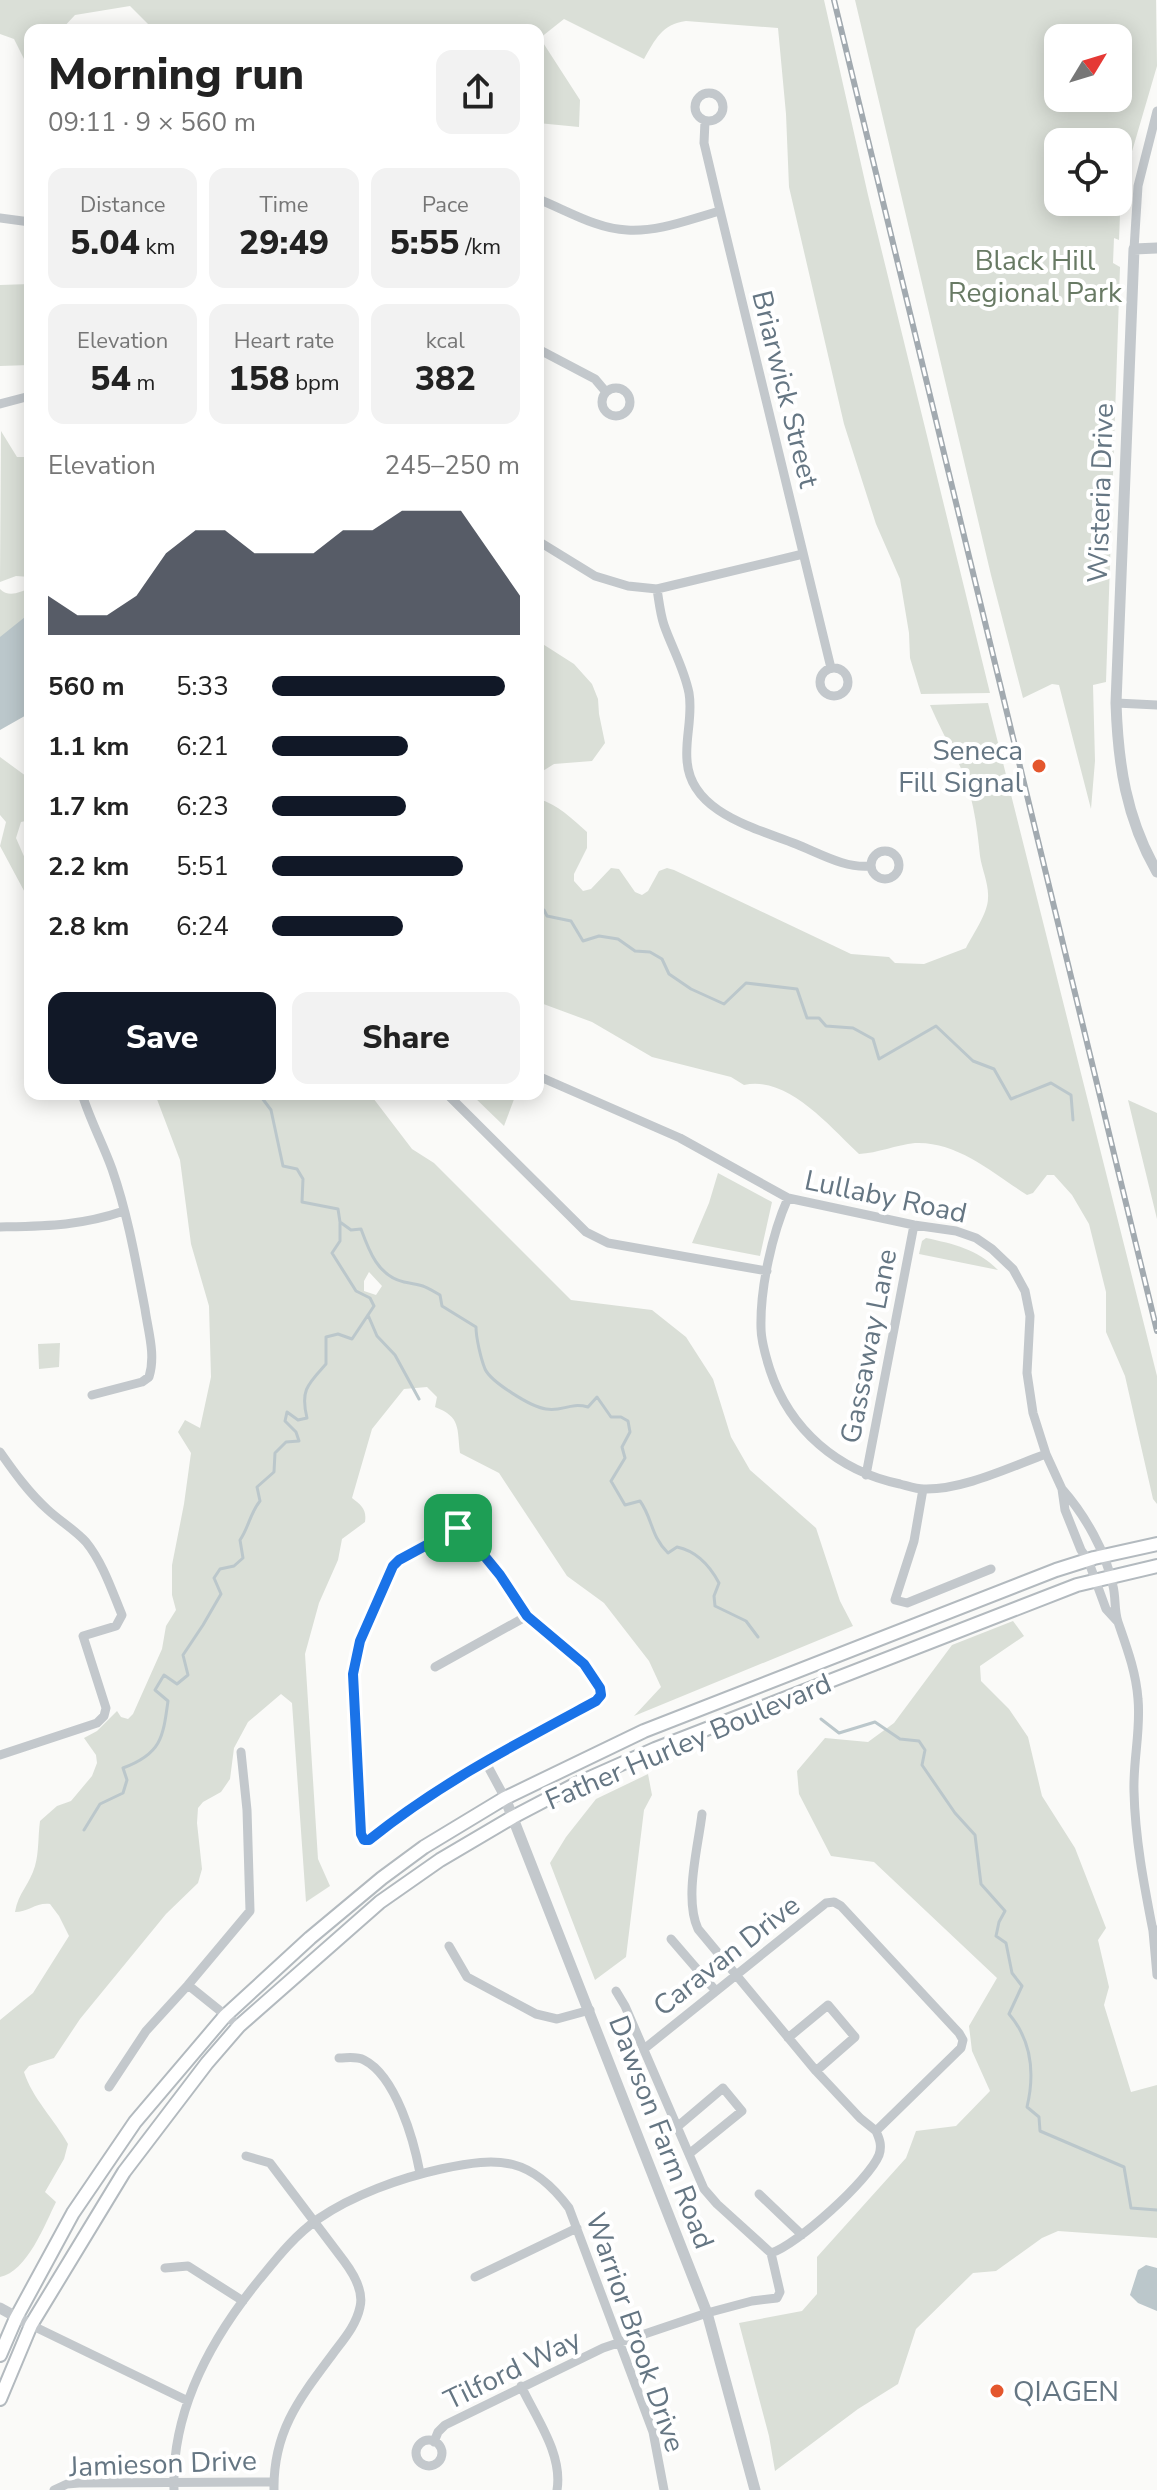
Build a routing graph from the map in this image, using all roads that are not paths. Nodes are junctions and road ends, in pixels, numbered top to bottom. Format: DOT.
graph roads {
  1 [pos="1157,111"];
  2 [pos="705,121"];
  3 [pos="544,201"];
  4 [pos="720,211"];
  5 [pos="0,218"];
  6 [pos="24,221"];
  7 [pos="1157,248"];
  8 [pos="1134,249"];
  9 [pos="544,352"];
  10 [pos="606,392"];
  11 [pos="24,398"];
  12 [pos="0,404"];
  13 [pos="544,545"];
  14 [pos="803,554"];
  15 [pos="657,589"];
  16 [pos="831,668"];
  17 [pos="1116,703"];
  18 [pos="1157,705"];
  19 [pos="871,866"];
  20 [pos="1157,872"];
  21 [pos="544,1079"];
  22 [pos="84,1100"];
  23 [pos="453,1100"];
  24 [pos="788,1198"];
  25 [pos="124,1211"];
  26 [pos="914,1225"];
  27 [pos="0,1227"];
  28 [pos="767,1271"];
  29 [pos="92,1395"];
  30 [pos="0,1452"];
  31 [pos="1046,1454"];
  32 [pos="866,1475"];
  33 [pos="923,1489"];
  34 [pos="1062,1489"];
  35 [pos="1157,1544"];
  36 [pos="1102,1556"];
  37 [pos="1088,1560"];
  38 [pos="1157,1566"];
  39 [pos="991,1569"];
  40 [pos="1110,1576"];
  41 [pos="1096,1579"];
  42 [pos="527,1616"];
  43 [pos="1117,1621"];
  44 [pos="435,1667"];
  45 [pos="241,1752"];
  46 [pos="0,1755"];
  47 [pos="485,1761"];
  48 [pos="505,1798"];
  49 [pos="702,1814"];
  50 [pos="513,1817"];
  51 [pos="1155,1930"];
  52 [pos="671,1939"];
  53 [pos="449,1946"];
  54 [pos="1157,1975"];
  55 [pos="736,1977"];
  56 [pos="188,1985"];
  57 [pos="715,1990"];
  58 [pos="616,1991"];
  59 [pos="590,2010"];
  60 [pos="225,2016"];
  61 [pos="239,2026"];
  62 [pos="788,2038"];
  63 [pos="644,2049"];
  64 [pos="339,2058"];
  65 [pos="816,2071"];
  66 [pos="109,2087"];
  67 [pos="677,2127"];
  68 [pos="876,2131"];
  69 [pos="689,2154"];
  70 [pos="246,2156"];
  71 [pos="420,2173"];
  72 [pos="759,2194"];
  73 [pos="316,2221"];
  74 [pos="577,2228"];
  75 [pos="802,2235"];
  76 [pos="771,2253"];
  77 [pos="165,2268"];
  78 [pos="475,2277"];
  79 [pos="243,2301"];
  80 [pos="0,2308"];
  81 [pos="707,2313"];
  82 [pos="16,2318"];
  83 [pos="31,2325"];
  84 [pos="620,2342"];
  85 [pos="0,2355"];
  86 [pos="521,2386"];
  87 [pos="0,2399"];
  88 [pos="188,2401"];
  89 [pos="434,2442"];
  90 [pos="174,2486"];
  91 [pos="274,2486"];
  92 [pos="54,2490"];
  93 [pos="557,2490"];
  94 [pos="664,2490"];
  95 [pos="755,2490"];
  1 -- 8 [label="street, Wisteria Drive"];
  2 -- 4 [label="street, Briarwick Street"];
  3 -- 4 [label="street"];
  4 -- 14 [label="street, Briarwick Street"];
  5 -- 6 [label="street"];
  7 -- 8 [label="street"];
  8 -- 17 [label="street, Wisteria Drive"];
  9 -- 10 [label="street"];
  11 -- 12 [label="street"];
  13 -- 15 [label="street"];
  14 -- 15 [label="street"];
  14 -- 16 [label="street, Briarwick Street"];
  15 -- 19 [label="street"];
  17 -- 18 [label="street"];
  17 -- 20 [label="street, Wisteria Drive"];
  21 -- 24 [label="street, Lullaby Road"];
  22 -- 25 [label="street"];
  23 -- 28 [label="street"];
  24 -- 26 [label="street, Lullaby Road"];
  24 -- 28 [label="street"];
  25 -- 27 [label="street"];
  25 -- 29 [label="street"];
  26 -- 31 [label="street, Lullaby Road"];
  26 -- 32 [label="street, Gassaway Lane"];
  28 -- 32 [label="street"];
  30 -- 46 [label="street"];
  31 -- 33 [label="street"];
  31 -- 34 [label="street, Lullaby Road"];
  32 -- 33 [label="street"];
  33 -- 39 [label="street"];
  34 -- 36 [label="street, Lullaby Road"];
  34 -- 37 [label="street, Lullaby Road"];
  35 -- 36 [label="main road, Father Hurley Boulevard"];
  36 -- 37 [label="main road, Father Hurley Boulevard"];
  36 -- 40 [label="street, Lullaby Road"];
  37 -- 41 [label="street, Lullaby Road"];
  37 -- 48 [label="main road, Father Hurley Boulevard"];
  38 -- 40 [label="main road, Father Hurley Boulevard"];
  40 -- 41 [label="main road, Father Hurley Boulevard"];
  40 -- 43 [label="street, Lullaby Road"];
  41 -- 43 [label="street, Lullaby Road"];
  41 -- 50 [label="main road, Father Hurley Boulevard"];
  42 -- 44 [label="street"];
  42 -- 47 [label="street"];
  42 -- 47 [label="street"];
  43 -- 51 [label="street"];
  45 -- 56 [label="street"];
  47 -- 48 [label="street"];
  48 -- 50 [label="street, Dawson Farm Road"];
  48 -- 60 [label="main road, Father Hurley Boulevard"];
  49 -- 55 [label="street"];
  50 -- 59 [label="street, Dawson Farm Road"];
  50 -- 61 [label="main road, Father Hurley Boulevard"];
  51 -- 54 [label="street"];
  52 -- 57 [label="street"];
  53 -- 59 [label="street"];
  55 -- 57 [label="street, Caravan Drive"];
  55 -- 62 [label="street"];
  55 -- 68 [label="street, Caravan Drive"];
  56 -- 60 [label="street"];
  56 -- 66 [label="street"];
  57 -- 63 [label="street, Caravan Drive"];
  58 -- 63 [label="street"];
  59 -- 81 [label="street, Dawson Farm Road"];
  60 -- 61 [label="street"];
  60 -- 82 [label="main road, Father Hurley Boulevard"];
  61 -- 83 [label="main road, Father Hurley Boulevard"];
  62 -- 65 [label="street"];
  62 -- 65 [label="street"];
  63 -- 67 [label="street, Caravan Drive"];
  64 -- 71 [label="street"];
  65 -- 68 [label="street"];
  67 -- 69 [label="street, Caravan Drive"];
  67 -- 69 [label="street"];
  68 -- 75 [label="street"];
  69 -- 76 [label="street, Caravan Drive"];
  70 -- 73 [label="street"];
  71 -- 73 [label="street, Warrior Brook Drive"];
  71 -- 74 [label="street, Warrior Brook Drive"];
  72 -- 75 [label="street"];
  73 -- 79 [label="street, Warrior Brook Drive"];
  73 -- 91 [label="street"];
  74 -- 78 [label="street"];
  74 -- 84 [label="street, Warrior Brook Drive"];
  75 -- 76 [label="street"];
  76 -- 81 [label="street"];
  77 -- 79 [label="street"];
  79 -- 88 [label="street, Warrior Brook Drive"];
  80 -- 82 [label="street"];
  81 -- 84 [label="street, Tilford Way"];
  81 -- 95 [label="street, Dawson Farm Road"];
  82 -- 83 [label="street"];
  82 -- 85 [label="main road, Father Hurley Boulevard"];
  83 -- 87 [label="main road, Father Hurley Boulevard"];
  83 -- 88 [label="street"];
  84 -- 86 [label="street, Tilford Way"];
  84 -- 94 [label="street, Warrior Brook Drive"];
  86 -- 89 [label="street, Tilford Way"];
  86 -- 93 [label="street"];
  88 -- 90 [label="street, Warrior Brook Drive"];
  90 -- 91 [label="street, Jamieson Drive"];
  90 -- 92 [label="street, Jamieson Drive"];
}
